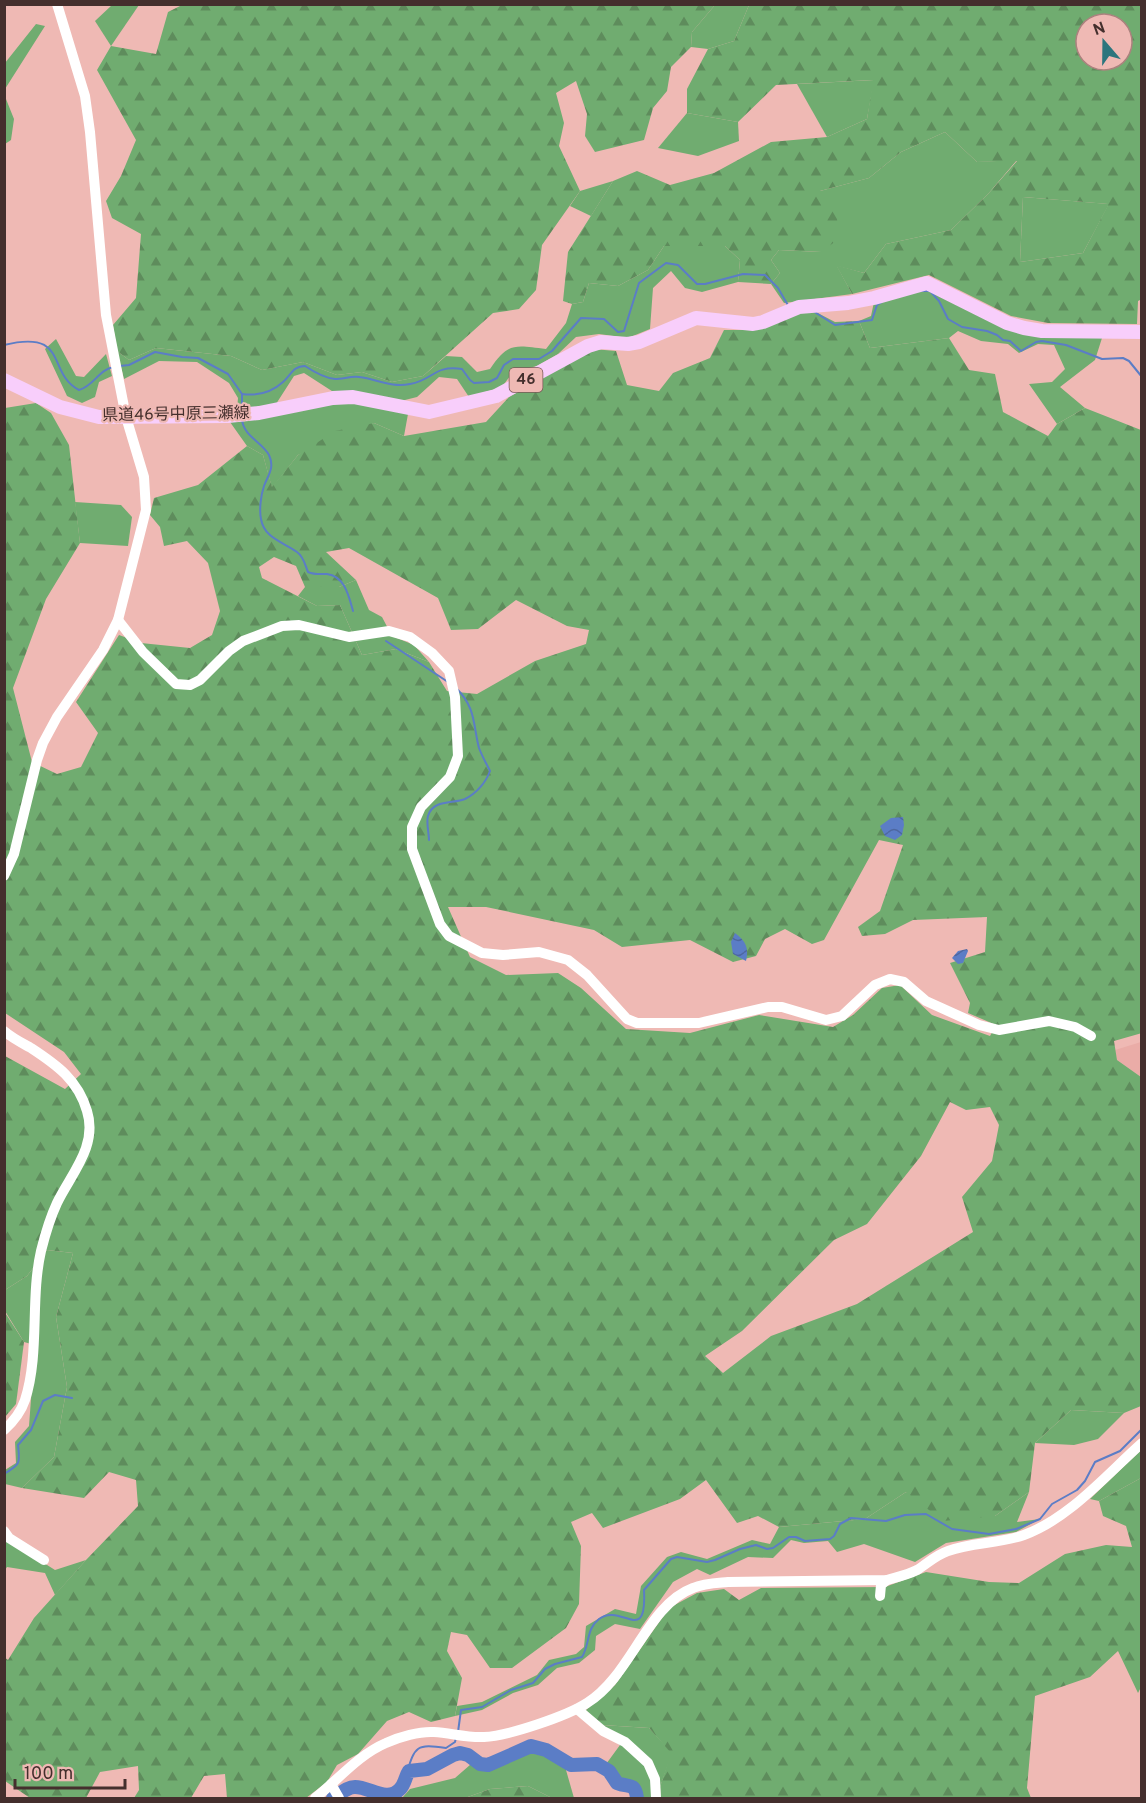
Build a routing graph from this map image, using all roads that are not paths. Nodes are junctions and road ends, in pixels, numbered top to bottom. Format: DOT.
graph roads {
  1 [pos="57,4"];
  2 [pos="1142,332"];
  3 [pos="4,380"];
  4 [pos="126,417"];
  5 [pos="118,620"];
  6 [pos="4,876"];
  7 [pos="4,1031"];
  8 [pos="1091,1036"];
  9 [pos="4,1430"];
  10 [pos="1142,1443"];
  11 [pos="4,1531"];
  12 [pos="44,1560"];
  13 [pos="886,1580"];
  14 [pos="880,1596"];
  15 [pos="577,1709"];
  16 [pos="335,1791"];
  17 [pos="315,1798"];
  18 [pos="656,1798"];
  1 -- 4 [label="street"];
  2 -- 4 [label="main road, 県道46号中原三瀬線 / 46"];
  3 -- 4 [label="main road, 県道46号中原三瀬線"];
  4 -- 5 [label="street"];
  5 -- 6 [label="street"];
  5 -- 8 [label="street"];
  7 -- 9 [label="street"];
  10 -- 13 [label="street"];
  11 -- 12 [label="street"];
  13 -- 14 [label="street"];
  13 -- 15 [label="street"];
  15 -- 16 [label="street"];
  15 -- 18 [label="street"];
  16 -- 17 [label="street"];
}
